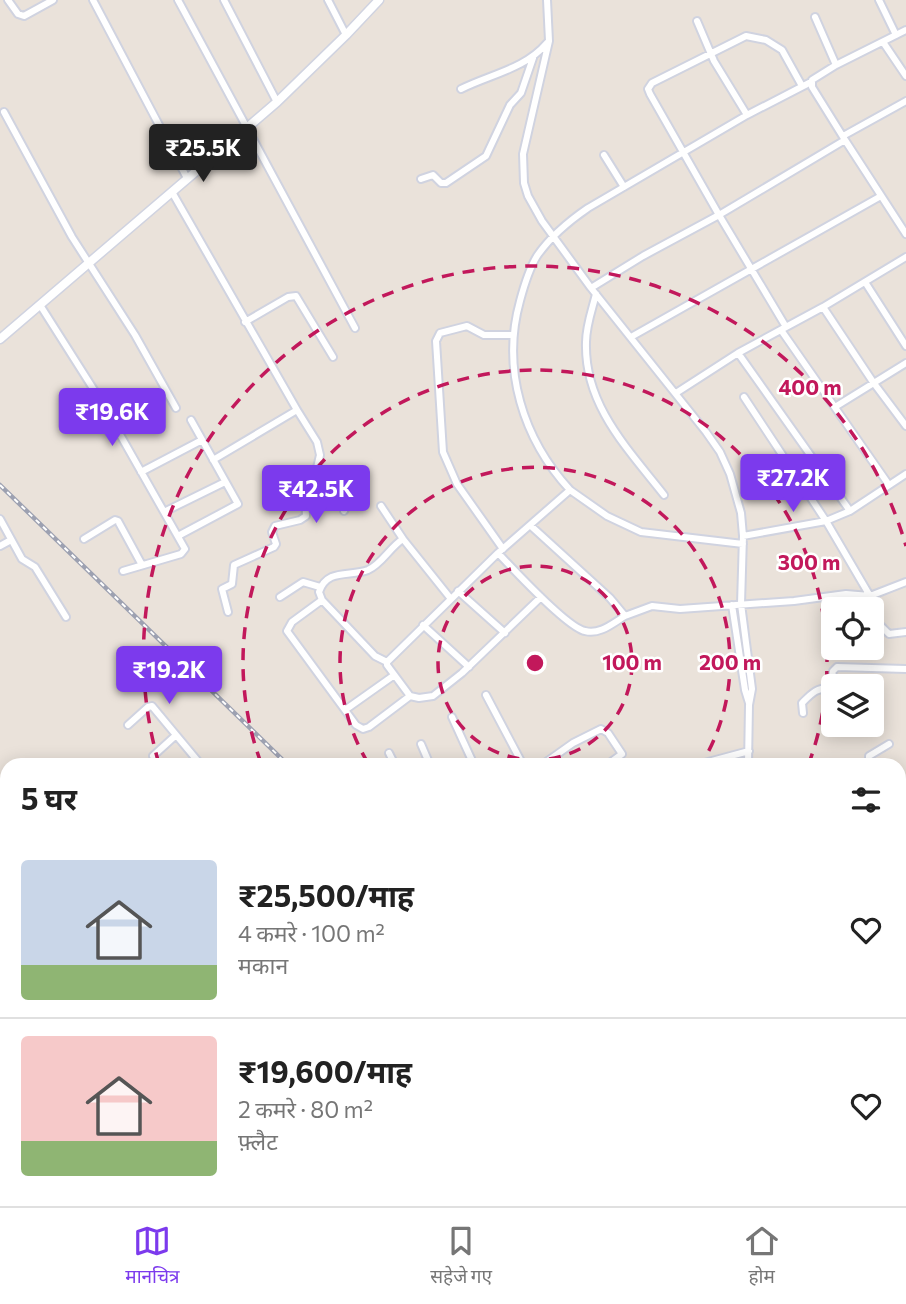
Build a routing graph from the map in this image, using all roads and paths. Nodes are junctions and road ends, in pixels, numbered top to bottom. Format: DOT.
graph roads {
  1 [pos="8,0"];
  2 [pos="53,0"];
  3 [pos="93,0"];
  4 [pos="178,0"];
  5 [pos="224,0"];
  6 [pos="328,0"];
  7 [pos="379,0"];
  8 [pos="547,0"];
  9 [pos="879,0"];
  10 [pos="815,18"];
  11 [pos="697,22"];
  12 [pos="906,30"];
  13 [pos="896,34"];
  14 [pos="346,35"];
  15 [pos="549,41"];
  16 [pos="883,42"];
  17 [pos="709,53"];
  18 [pos="533,58"];
  19 [pos="836,65"];
  20 [pos="906,76"];
  21 [pos="811,82"];
  22 [pos="803,86"];
  23 [pos="461,89"];
  24 [pos="906,101"];
  25 [pos="277,102"];
  26 [pos="4,112"];
  27 [pos="747,115"];
  28 [pos="246,127"];
  29 [pos="844,138"];
  30 [pos="683,153"];
  31 [pos="604,155"];
  32 [pos="187,178"];
  33 [pos="421,179"];
  34 [pos="624,187"];
  35 [pos="172,192"];
  36 [pos="881,196"];
  37 [pos="719,215"];
  38 [pos="906,234"];
  39 [pos="553,237"];
  40 [pos="906,257"];
  41 [pos="88,262"];
  42 [pos="753,269"];
  43 [pos="865,282"];
  44 [pos="591,288"];
  45 [pos="596,294"];
  46 [pos="40,304"];
  47 [pos="824,307"];
  48 [pos="245,321"];
  49 [pos="355,328"];
  50 [pos="784,328"];
  51 [pos="513,335"];
  52 [pos="631,337"];
  53 [pos="0,339"];
  54 [pos="906,346"];
  55 [pos="738,353"];
  56 [pos="332,357"];
  57 [pos="906,363"];
  58 [pos="873,382"];
  59 [pos="676,393"];
  60 [pos="744,397"];
  61 [pos="835,407"];
  62 [pos="176,408"];
  63 [pos="298,410"];
  64 [pos="191,420"];
  65 [pos="906,426"];
  66 [pos="202,440"];
  67 [pos="213,460"];
  68 [pos="141,472"];
  69 [pos="316,472"];
  70 [pos="906,474"];
  71 [pos="225,482"];
  72 [pos="889,485"];
  73 [pos="570,490"];
  74 [pos="664,495"];
  75 [pos="381,506"];
  76 [pos="344,511"];
  77 [pos="850,511"];
  78 [pos="164,512"];
  79 [pos="0,519"];
  80 [pos="826,521"];
  81 [pos="531,526"];
  82 [pos="178,536"];
  83 [pos="84,539"];
  84 [pos="403,539"];
  85 [pos="11,540"];
  86 [pos="743,540"];
  87 [pos="0,546"];
  88 [pos="500,551"];
  89 [pos="142,565"];
  90 [pos="123,571"];
  91 [pos="906,582"];
  92 [pos="320,587"];
  93 [pos="458,591"];
  94 [pos="870,596"];
  95 [pos="280,597"];
  96 [pos="541,597"];
  97 [pos="451,599"];
  98 [pos="322,600"];
  99 [pos="741,604"];
  100 [pos="732,605"];
  101 [pos="228,612"];
  102 [pos="625,615"];
  103 [pos="66,617"];
  104 [pos="422,625"];
  105 [pos="906,632"];
  106 [pos="505,633"];
  107 [pos="387,662"];
  108 [pos="469,667"];
  109 [pos="906,669"];
  110 [pos="833,674"];
  111 [pos="393,676"];
  112 [pos="821,689"];
  113 [pos="486,695"];
  114 [pos="410,696"];
  115 [pos="749,705"];
  116 [pos="345,710"];
  117 [pos="803,713"];
  118 [pos="452,717"];
  119 [pos="128,725"];
  120 [pos="175,736"];
  121 [pos="421,744"];
  122 [pos="889,744"];
  123 [pos="750,751"];
  124 [pos="388,752"];
  125 [pos="153,756"];
  126 [pos="195,758"];
  127 [pos="391,758"];
  128 [pos="427,758"];
  129 [pos="471,758"];
  130 [pos="519,758"];
  131 [pos="552,758"];
  132 [pos="617,758"];
  133 [pos="723,758"];
  134 [pos="749,758"];
  135 [pos="869,758"];
  1 -- 2 [label="street"];
  3 -- 32 [label="street"];
  4 -- 28 [label="street"];
  5 -- 25 [label="street"];
  6 -- 14 [label="street"];
  7 -- 14 [label="main road"];
  8 -- 15 [label="street"];
  9 -- 13 [label="street"];
  10 -- 19 [label="street"];
  11 -- 17 [label="street"];
  12 -- 13 [label="street"];
  13 -- 16 [label="street"];
  14 -- 25 [label="main road"];
  15 -- 18 [label="street"];
  15 -- 39 [label="street"];
  16 -- 19 [label="street"];
  16 -- 20 [label="street"];
  17 -- 22 [label="street"];
  17 -- 27 [label="street"];
  17 -- 30 [label="street"];
  18 -- 23 [label="street"];
  18 -- 33 [label="street"];
  19 -- 21 [label="street"];
  21 -- 22 [label="street"];
  21 -- 29 [label="street"];
  22 -- 27 [label="street"];
  24 -- 29 [label="street"];
  25 -- 28 [label="main road"];
  26 -- 41 [label="street"];
  27 -- 30 [label="street"];
  28 -- 32 [label="main road"];
  28 -- 49 [label="street"];
  29 -- 36 [label="street"];
  29 -- 37 [label="street"];
  30 -- 34 [label="street"];
  30 -- 37 [label="street"];
  31 -- 34 [label="street"];
  32 -- 35 [label="main road"];
  34 -- 39 [label="street"];
  35 -- 41 [label="main road"];
  35 -- 48 [label="street"];
  36 -- 38 [label="street"];
  36 -- 42 [label="street"];
  37 -- 42 [label="street"];
  37 -- 44 [label="street"];
  39 -- 44 [label="street"];
  39 -- 51 [label="street"];
  40 -- 43 [label="street"];
  41 -- 46 [label="main road"];
  41 -- 62 [label="street"];
  42 -- 50 [label="street"];
  42 -- 52 [label="street"];
  43 -- 47 [label="street"];
  43 -- 54 [label="street"];
  44 -- 45 [label="street"];
  45 -- 52 [label="street"];
  45 -- 74 [label="street"];
  46 -- 53 [label="main road"];
  46 -- 68 [label="street"];
  47 -- 50 [label="street"];
  47 -- 58 [label="street"];
  48 -- 56 [label="street"];
  48 -- 63 [label="street"];
  50 -- 55 [label="street"];
  50 -- 61 [label="street"];
  51 -- 73 [label="street"];
  51 -- 88 [label="street"];
  52 -- 59 [label="street"];
  55 -- 59 [label="street"];
  55 -- 77 [label="street"];
  57 -- 58 [label="street"];
  58 -- 61 [label="street"];
  58 -- 65 [label="street"];
  59 -- 86 [label="street"];
  60 -- 80 [label="street"];
  61 -- 72 [label="street"];
  63 -- 67 [label="street"];
  63 -- 69 [label="street"];
  64 -- 66 [label="street"];
  66 -- 67 [label="street"];
  66 -- 68 [label="street"];
  67 -- 71 [label="street"];
  68 -- 78 [label="street"];
  69 -- 76 [label="street"];
  69 -- 101 [label="street"];
  70 -- 72 [label="street"];
  71 -- 78 [label="street"];
  71 -- 82 [label="street"];
  72 -- 77 [label="street"];
  73 -- 81 [label="street"];
  73 -- 86 [label="street"];
  75 -- 84 [label="street"];
  77 -- 80 [label="street"];
  78 -- 82 [label="street"];
  79 -- 85 [label="street"];
  80 -- 86 [label="street"];
  80 -- 94 [label="street"];
  81 -- 88 [label="street"];
  81 -- 102 [label="street"];
  82 -- 89 [label="street"];
  83 -- 89 [label="street"];
  84 -- 92 [label="street"];
  84 -- 97 [label="street"];
  85 -- 87 [label="street"];
  85 -- 103 [label="street"];
  86 -- 99 [label="street"];
  88 -- 93 [label="street"];
  88 -- 96 [label="street"];
  89 -- 90 [label="street"];
  91 -- 94 [label="street"];
  92 -- 95 [label="street"];
  92 -- 98 [label="street"];
  93 -- 97 [label="street"];
  93 -- 106 [label="street"];
  94 -- 99 [label="street"];
  94 -- 105 [label="street"];
  96 -- 102 [label="street"];
  96 -- 106 [label="street"];
  97 -- 104 [label="street"];
  98 -- 107 [label="street"];
  98 -- 116 [label="street"];
  99 -- 100 [label="street"];
  99 -- 115 [label="street"];
  100 -- 102 [label="street"];
  100 -- 115 [label="street"];
  104 -- 107 [label="street"];
  104 -- 108 [label="street"];
  106 -- 108 [label="street"];
  107 -- 111 [label="street"];
  108 -- 114 [label="street"];
  109 -- 110 [label="street"];
  111 -- 114 [label="street"];
  111 -- 116 [label="street"];
  112 -- 117 [label="street"];
  113 -- 130 [label="street"];
  114 -- 116 [label="street"];
  115 -- 123 [label="street"];
  118 -- 129 [label="street"];
  119 -- 120 [label="street"];
  120 -- 125 [label="street"];
  120 -- 126 [label="street"];
  121 -- 128 [label="street"];
  122 -- 135 [label="street"];
  123 -- 133 [label="street"];
  123 -- 134 [label="street"];
  124 -- 127 [label="street"];
  131 -- 132 [label="street"];
}
